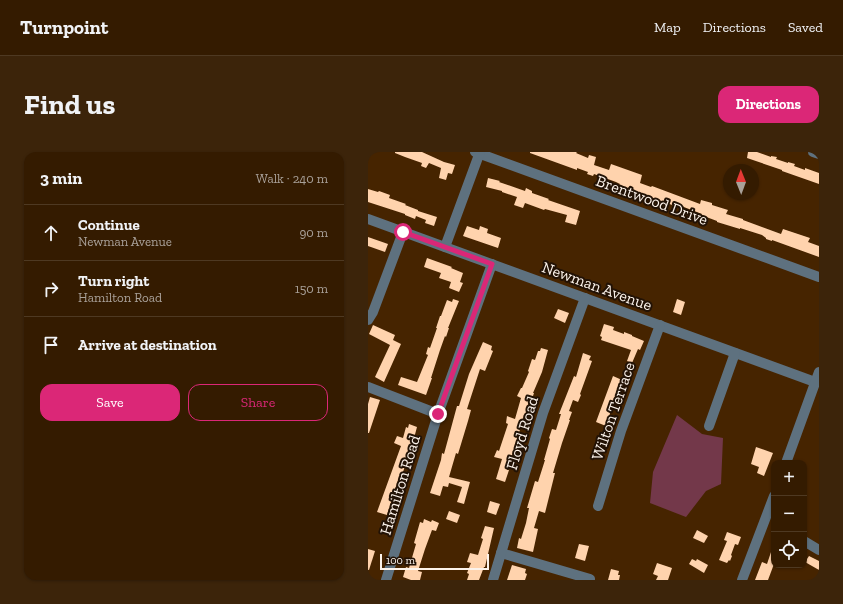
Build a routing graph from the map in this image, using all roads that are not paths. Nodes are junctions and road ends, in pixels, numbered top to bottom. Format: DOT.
graph roads {
  1 [pos="478,152"];
  2 [pos="813,152"];
  3 [pos="819,154"];
  4 [pos="368,219"];
  5 [pos="403,232"];
  6 [pos="445,247"];
  7 [pos="492,264"];
  8 [pos="819,277"];
  9 [pos="585,298"];
  10 [pos="368,320"];
  11 [pos="660,325"];
  12 [pos="735,353"];
  13 [pos="819,372"];
  14 [pos="815,382"];
  15 [pos="368,387"];
  16 [pos="438,414"];
  17 [pos="709,426"];
  18 [pos="787,460"];
  19 [pos="598,506"];
  20 [pos="770,521"];
  21 [pos="807,542"];
  22 [pos="817,546"];
  23 [pos="501,553"];
  24 [pos="590,579"];
  25 [pos="386,580"];
  26 [pos="493,580"];
  27 [pos="742,580"];
  1 -- 6 [label="street"];
  1 -- 8 [label="street, Brentwood Drive"];
  2 -- 3 [label="street"];
  4 -- 5 [label="street, Newman Avenue"];
  5 -- 6 [label="street, Newman Avenue"];
  5 -- 10 [label="street"];
  6 -- 7 [label="street, Newman Avenue"];
  7 -- 9 [label="street, Newman Avenue"];
  7 -- 16 [label="street, Hamilton Road"];
  9 -- 11 [label="street, Newman Avenue"];
  9 -- 23 [label="street, Floyd Road"];
  11 -- 12 [label="street, Newman Avenue"];
  11 -- 19 [label="street, Wilton Terrace"];
  12 -- 14 [label="street, Newman Avenue"];
  12 -- 17 [label="street"];
  13 -- 14 [label="street"];
  14 -- 18 [label="street"];
  15 -- 16 [label="street"];
  16 -- 25 [label="street, Hamilton Road"];
  20 -- 27 [label="street"];
  21 -- 22 [label="street"];
  23 -- 24 [label="street"];
  23 -- 26 [label="street, Floyd Road"];
}
